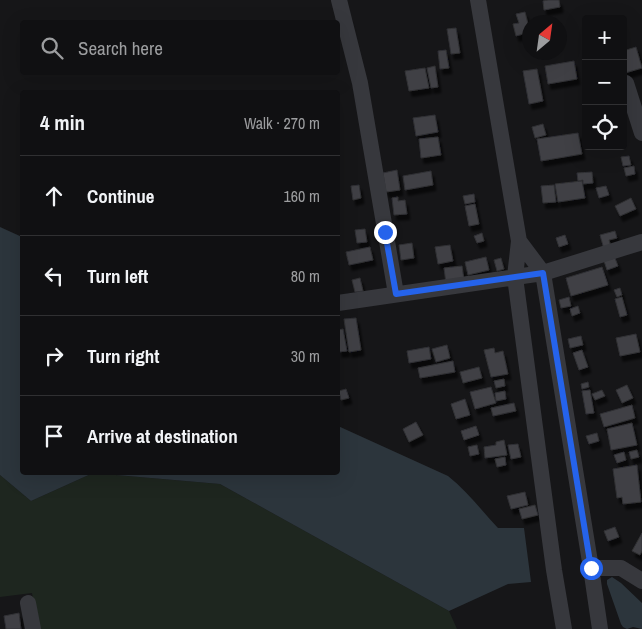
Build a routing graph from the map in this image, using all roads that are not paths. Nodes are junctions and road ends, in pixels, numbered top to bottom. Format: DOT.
graph roads {
  1 [pos="339,0"];
  2 [pos="478,0"];
  3 [pos="627,86"];
  4 [pos="642,133"];
  5 [pos="519,241"];
  6 [pos="642,242"];
  7 [pos="543,273"];
  8 [pos="515,277"];
  9 [pos="396,294"];
  10 [pos="340,303"];
  11 [pos="591,568"];
  12 [pos="642,581"];
  13 [pos="28,603"];
  14 [pos="33,629"];
  15 [pos="564,629"];
  16 [pos="600,629"];
  1 -- 9 [label="street"];
  2 -- 5 [label="street"];
  3 -- 4 [label="street"];
  5 -- 7 [label="street"];
  5 -- 8 [label="street"];
  6 -- 7 [label="street"];
  7 -- 8 [label="street"];
  7 -- 11 [label="street"];
  8 -- 9 [label="street"];
  8 -- 15 [label="street"];
  9 -- 10 [label="street"];
  11 -- 12 [label="street"];
  11 -- 16 [label="street"];
  13 -- 14 [label="street"];
}
